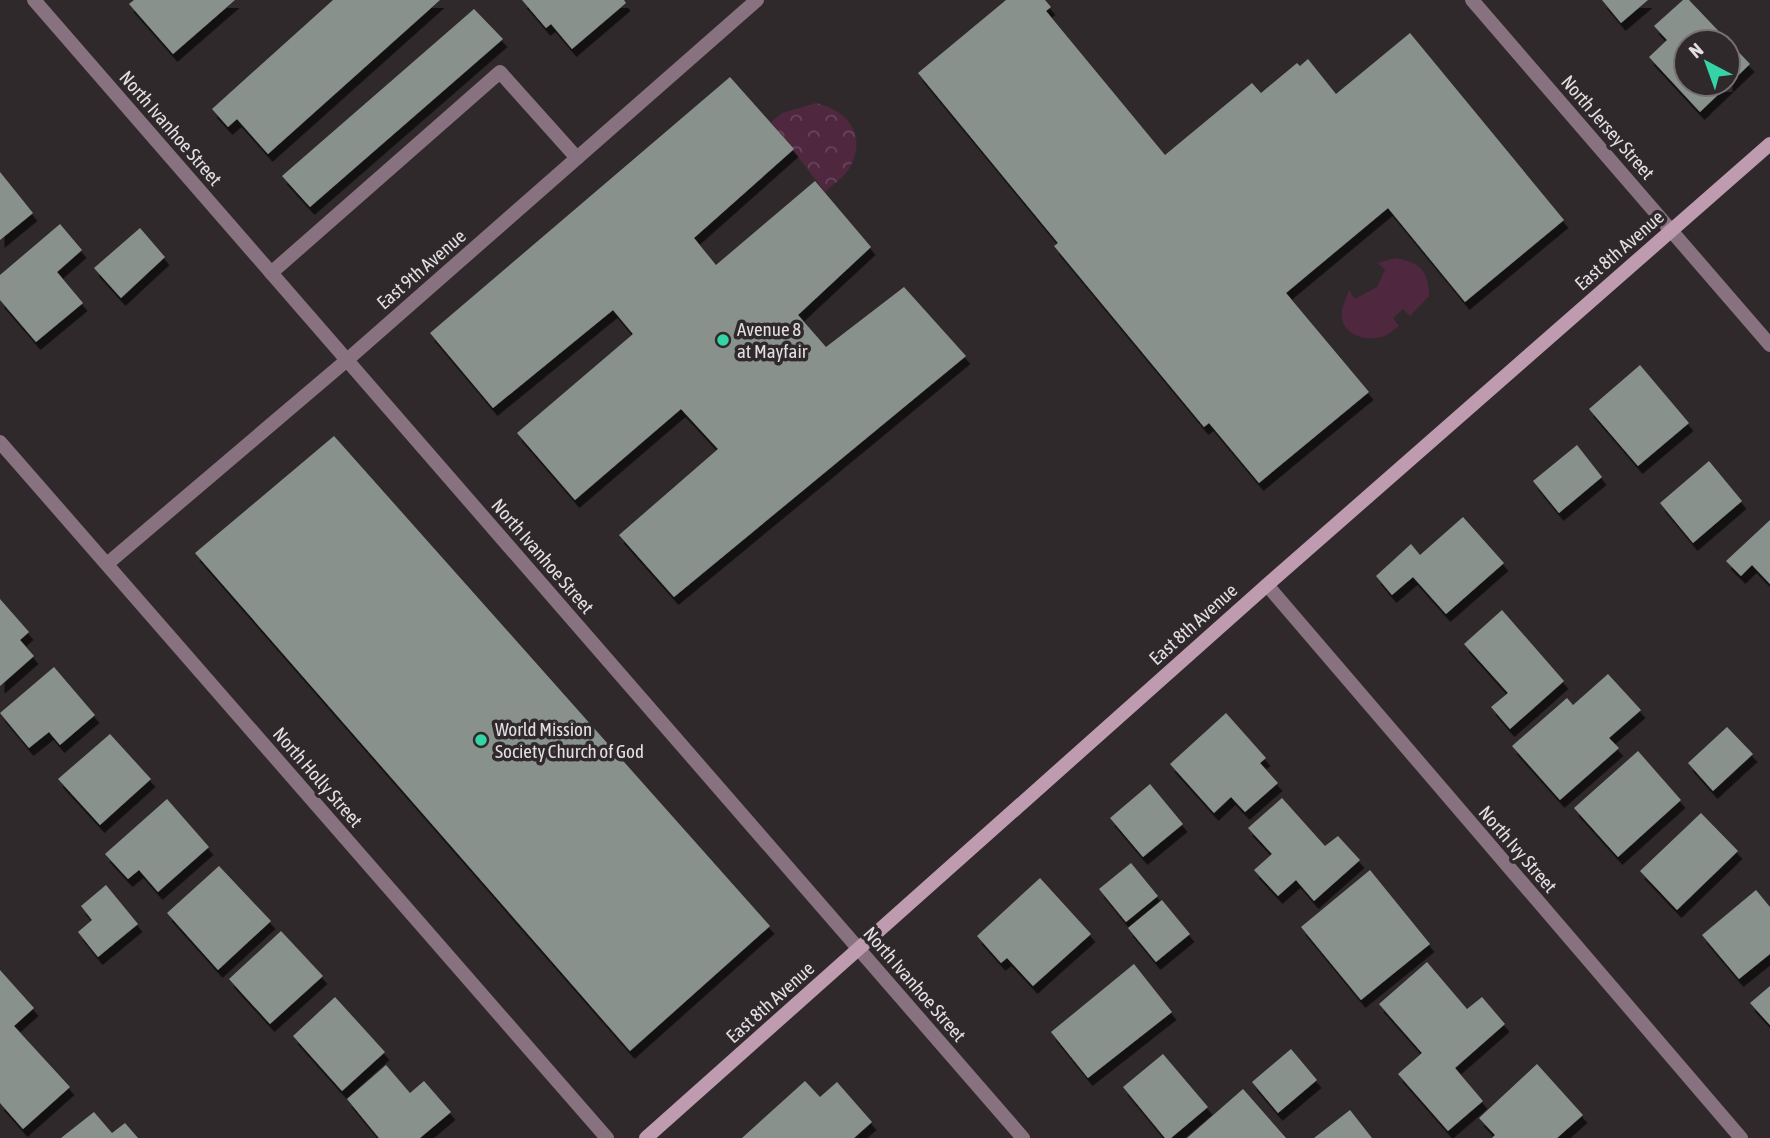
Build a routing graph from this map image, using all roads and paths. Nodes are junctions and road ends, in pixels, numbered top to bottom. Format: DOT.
graph roads {
  1 [pos="34,0"];
  2 [pos="756,0"];
  3 [pos="1472,0"];
  4 [pos="1770,144"];
  5 [pos="577,158"];
  6 [pos="1672,230"];
  7 [pos="271,273"];
  8 [pos="1770,345"];
  9 [pos="346,360"];
  10 [pos="0,442"];
  11 [pos="107,564"];
  12 [pos="1266,585"];
  13 [pos="858,949"];
  14 [pos="607,1138"];
  15 [pos="646,1138"];
  16 [pos="1023,1138"];
  17 [pos="1741,1138"];
  1 -- 7 [label="street, North Ivanhoe Street"];
  2 -- 5 [label="street, East 9th Avenue"];
  3 -- 6 [label="street, North Jersey Street"];
  4 -- 6 [label="street, East 8th Avenue"];
  5 -- 7 [label="street"];
  5 -- 9 [label="street, East 9th Avenue"];
  6 -- 8 [label="street, North Jersey Street"];
  6 -- 12 [label="street, East 8th Avenue"];
  7 -- 9 [label="street, North Ivanhoe Street"];
  9 -- 11 [label="street, East 9th Avenue"];
  9 -- 13 [label="street, North Ivanhoe Street"];
  10 -- 11 [label="street, North Holly Street"];
  11 -- 14 [label="street, North Holly Street"];
  12 -- 13 [label="street, East 8th Avenue"];
  12 -- 17 [label="street, North Ivy Street"];
  13 -- 15 [label="street, East 8th Avenue"];
  13 -- 16 [label="street, North Ivanhoe Street"];
}
